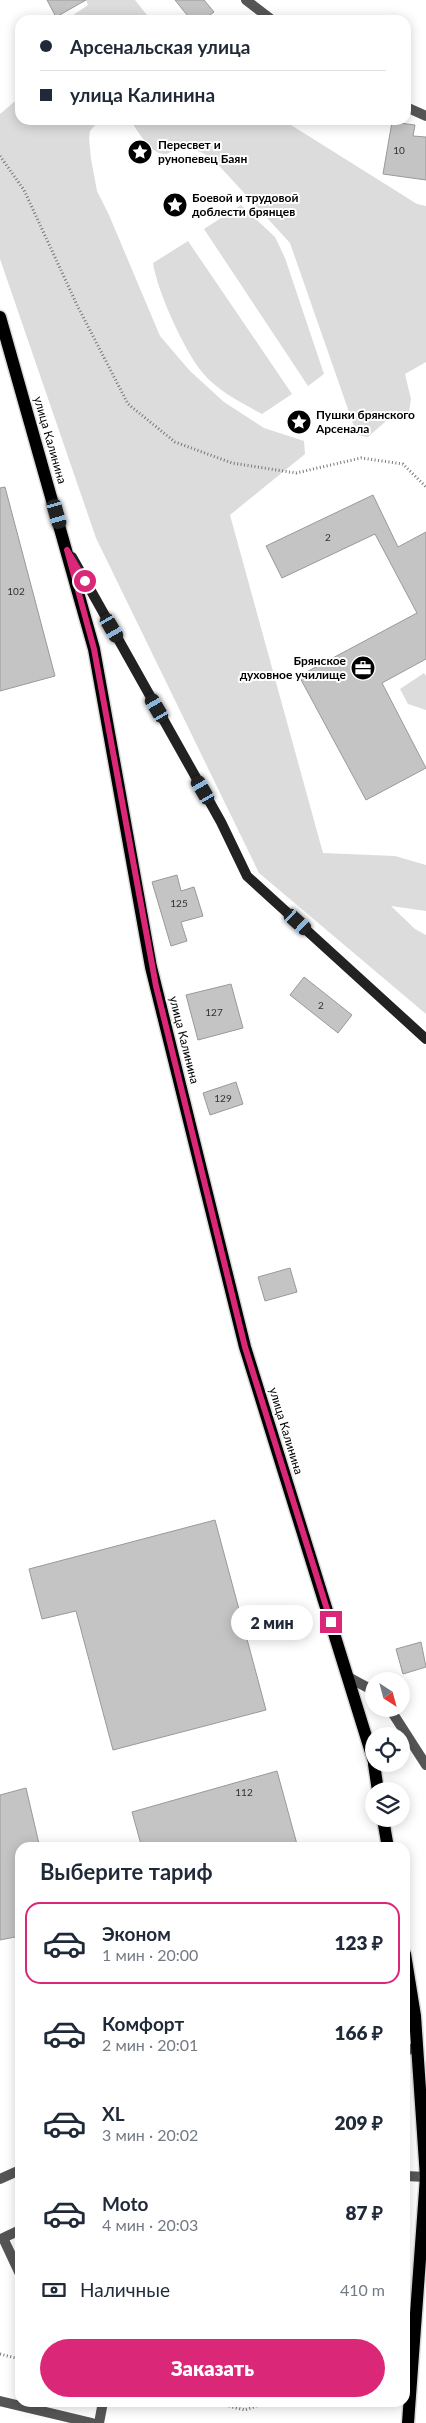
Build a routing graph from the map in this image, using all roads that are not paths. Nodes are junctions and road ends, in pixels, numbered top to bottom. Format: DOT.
graph roads {
  1 [pos="246,0"];
  2 [pos="266,15"];
  3 [pos="411,109"];
  4 [pos="426,116"];
  5 [pos="0,317"];
  6 [pos="67,550"];
  7 [pos="426,1039"];
  8 [pos="348,1677"];
  9 [pos="365,1686"];
  10 [pos="396,1718"];
  11 [pos="365,1733"];
  12 [pos="426,1765"];
  13 [pos="384,1827"];
  14 [pos="387,1842"];
  15 [pos="410,1985"];
  16 [pos="411,2049"];
  17 [pos="15,2172"];
  18 [pos="410,2176"];
  19 [pos="426,2177"];
  20 [pos="0,2179"];
  21 [pos="15,2232"];
  22 [pos="15,2263"];
  23 [pos="410,2396"];
  24 [pos="0,2401"];
  25 [pos="15,2405"];
  26 [pos="25,2407"];
  27 [pos="102,2407"];
  28 [pos="409,2407"];
  29 [pos="92,2423"];
  30 [pos="99,2423"];
  31 [pos="408,2423"];
  1 -- 2 [label="street"];
  3 -- 4 [label="street"];
  5 -- 6 [label="main road, улица Калинина"];
  6 -- 7 [label="street"];
  6 -- 8 [label="main road, улица Калинина"];
  8 -- 9 [label="street"];
  8 -- 11 [label="main road, улица Калинина"];
  10 -- 12 [label="street"];
  13 -- 14 [label="main road"];
  15 -- 16 [label="main road"];
  16 -- 19 [label="main road"];
  17 -- 20 [label="street"];
  18 -- 19 [label="street"];
  19 -- 23 [label="main road"];
  21 -- 22 [label="street"];
  24 -- 25 [label="street"];
  26 -- 29 [label="street"];
  27 -- 30 [label="street"];
  28 -- 31 [label="main road"];
}
